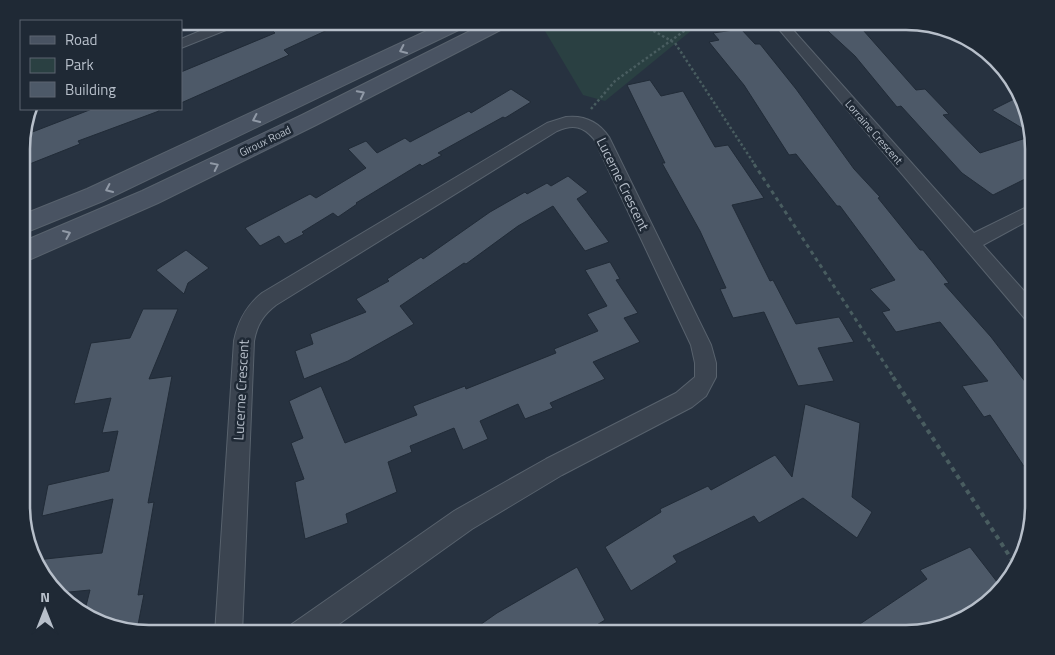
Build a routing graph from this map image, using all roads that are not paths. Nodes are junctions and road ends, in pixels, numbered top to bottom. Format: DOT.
graph roads {
  1 [pos="214,30"];
  2 [pos="444,30"];
  3 [pos="486,30"];
  4 [pos="786,30"];
  5 [pos="182,44"];
  6 [pos="1025,215"];
  7 [pos="30,222"];
  8 [pos="971,243"];
  9 [pos="30,250"];
  10 [pos="1025,304"];
  11 [pos="228,625"];
  12 [pos="315,625"];
  1 -- 5 [label="street"];
  2 -- 7 [label="main road, Giroux Road, one-way"];
  9 -- 3 [label="main road, Giroux Road, one-way"];
  4 -- 8 [label="street, Lorraine Crescent"];
  6 -- 8 [label="street"];
  8 -- 10 [label="street, Lorraine Crescent"];
  11 -- 12 [label="street, Lucerne Crescent"];
}
